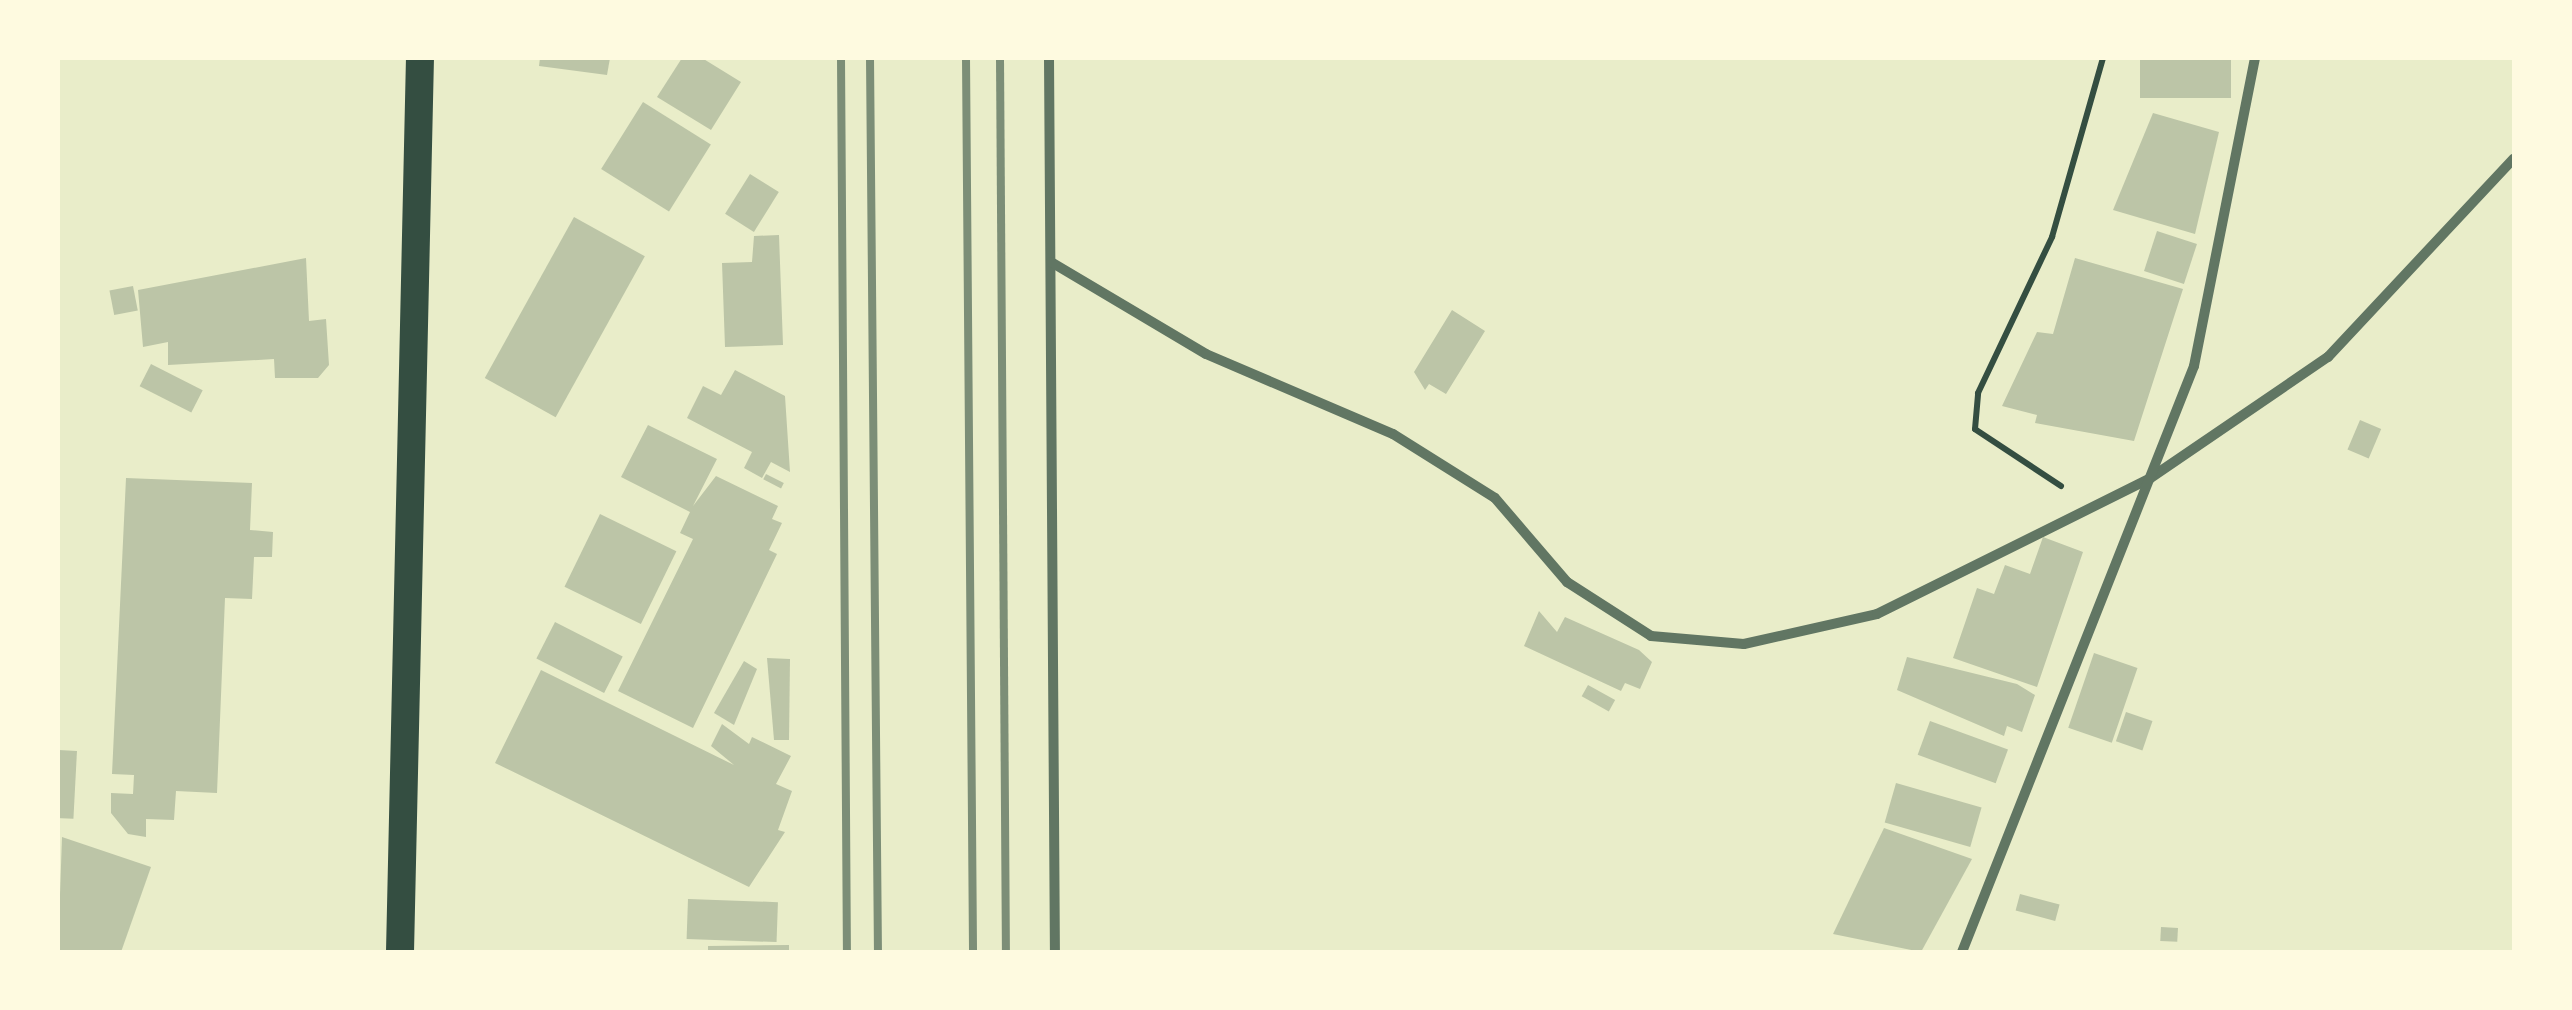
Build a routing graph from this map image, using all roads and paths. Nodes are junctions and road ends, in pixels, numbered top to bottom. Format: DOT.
graph roads {
  1 [pos="420,58"];
  2 [pos="1049,58"];
  3 [pos="2103,58"];
  4 [pos="2255,58"];
  5 [pos="2514,158"];
  6 [pos="1051,262"];
  7 [pos="2149,480"];
  8 [pos="2094,508"];
  9 [pos="400,952"];
  10 [pos="1055,952"];
  11 [pos="1962,952"];
  1 -- 9 [label="highway"];
  2 -- 6 [label="street"];
  3 -- 8 [label="path"];
  4 -- 7 [label="street"];
  5 -- 7 [label="street"];
  6 -- 8 [label="street"];
  6 -- 10 [label="street"];
  7 -- 8 [label="street"];
  7 -- 11 [label="street"];
}
